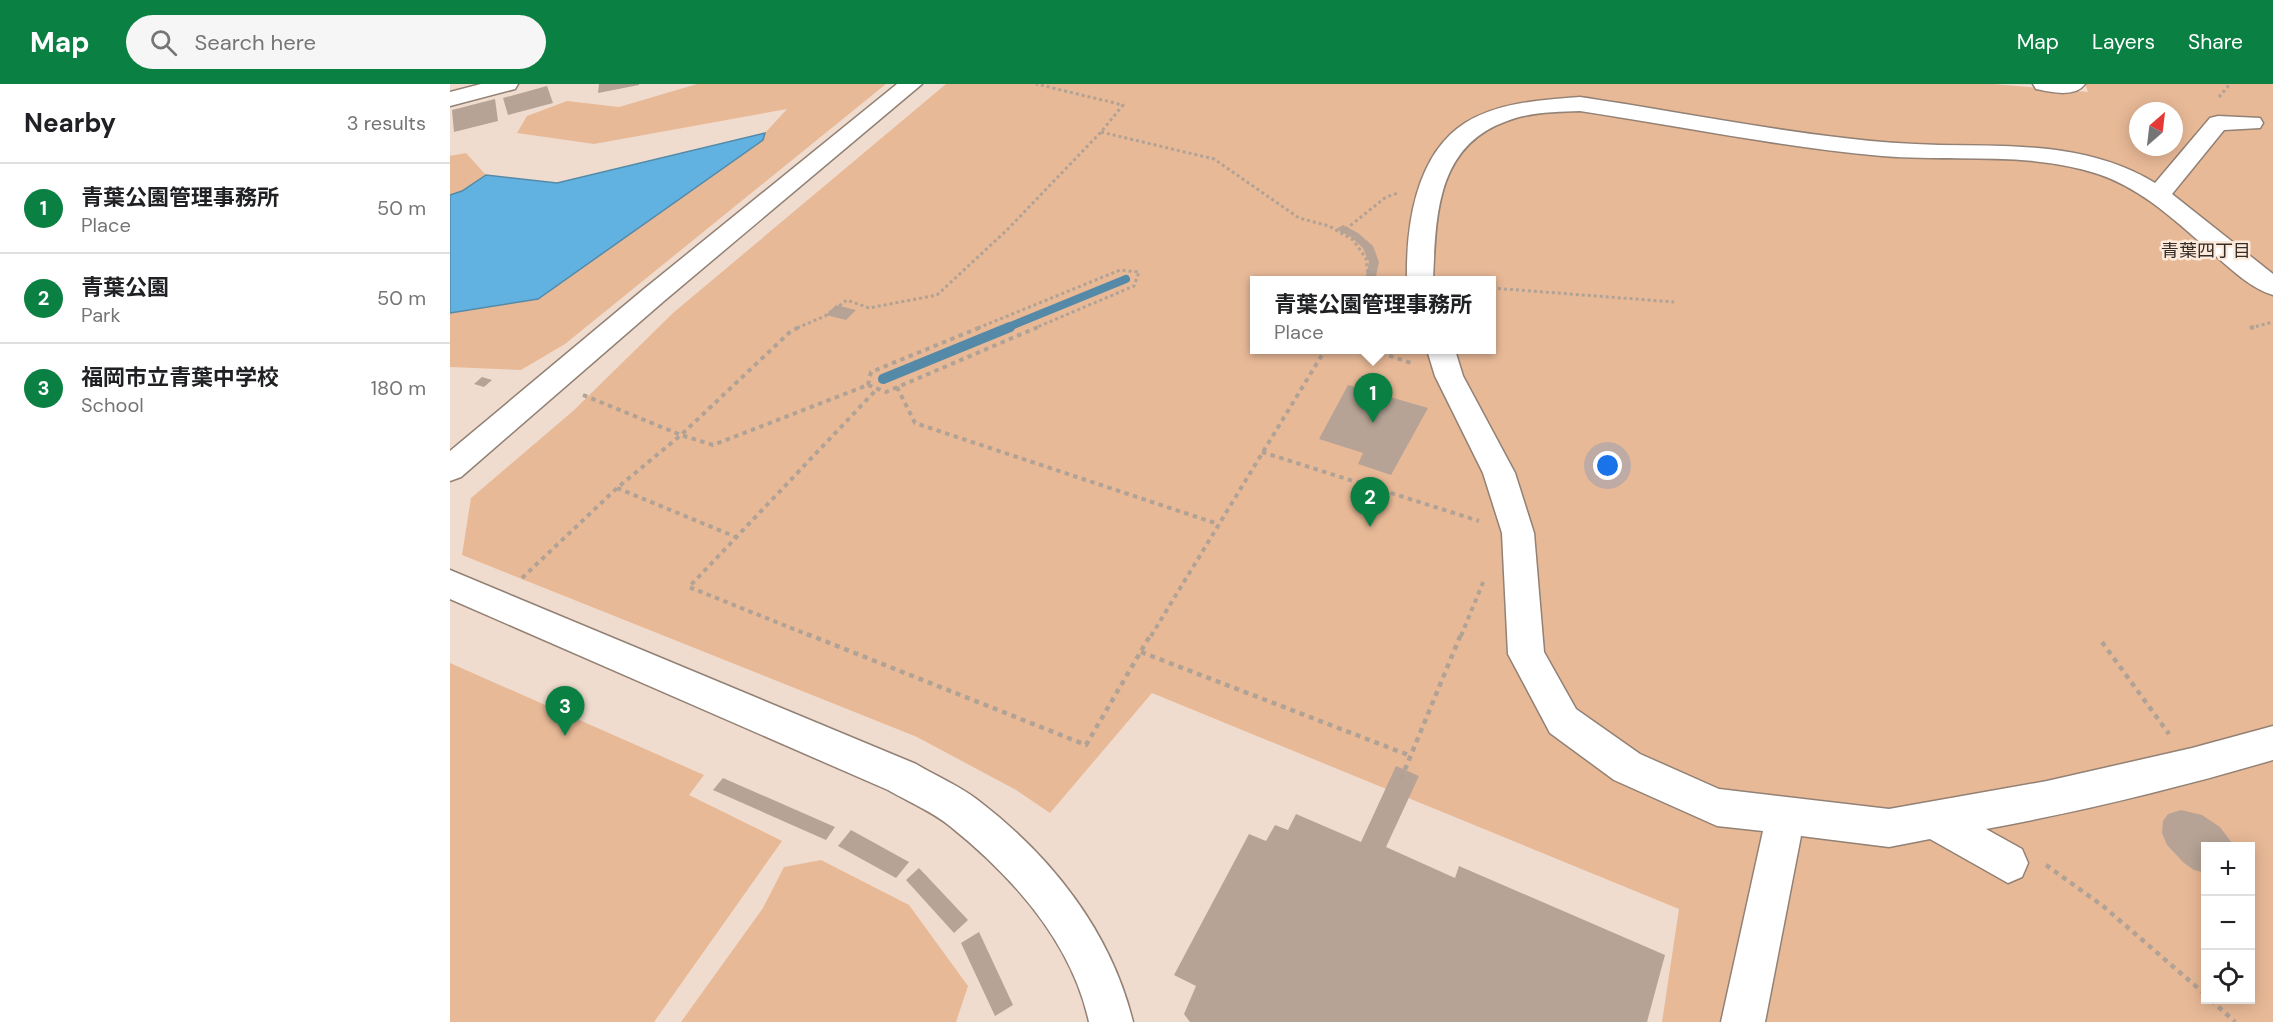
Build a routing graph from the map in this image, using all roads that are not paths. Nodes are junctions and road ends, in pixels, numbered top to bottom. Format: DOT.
graph roads {
  1 [pos="507,84"];
  2 [pos="911,84"];
  3 [pos="2044,84"];
  4 [pos="2074,84"];
  5 [pos="450,99"];
  6 [pos="2252,123"];
  7 [pos="2158,195"];
  8 [pos="1420,276"];
  9 [pos="2273,286"];
  10 [pos="1443,354"];
  11 [pos="450,469"];
  12 [pos="450,584"];
  13 [pos="2273,743"];
  14 [pos="1786,815"];
  15 [pos="1933,820"];
  16 [pos="2024,862"];
  17 [pos="1111,1022"];
  18 [pos="1743,1022"];
  1 -- 5 [label="street"];
  2 -- 11 [label="street"];
  3 -- 4 [label="street"];
  6 -- 7 [label="street"];
  7 -- 8 [label="street"];
  7 -- 9 [label="street"];
  10 -- 14 [label="street"];
  12 -- 17 [label="street"];
  13 -- 15 [label="street"];
  14 -- 15 [label="street"];
  14 -- 18 [label="street"];
  15 -- 16 [label="street"];
}
